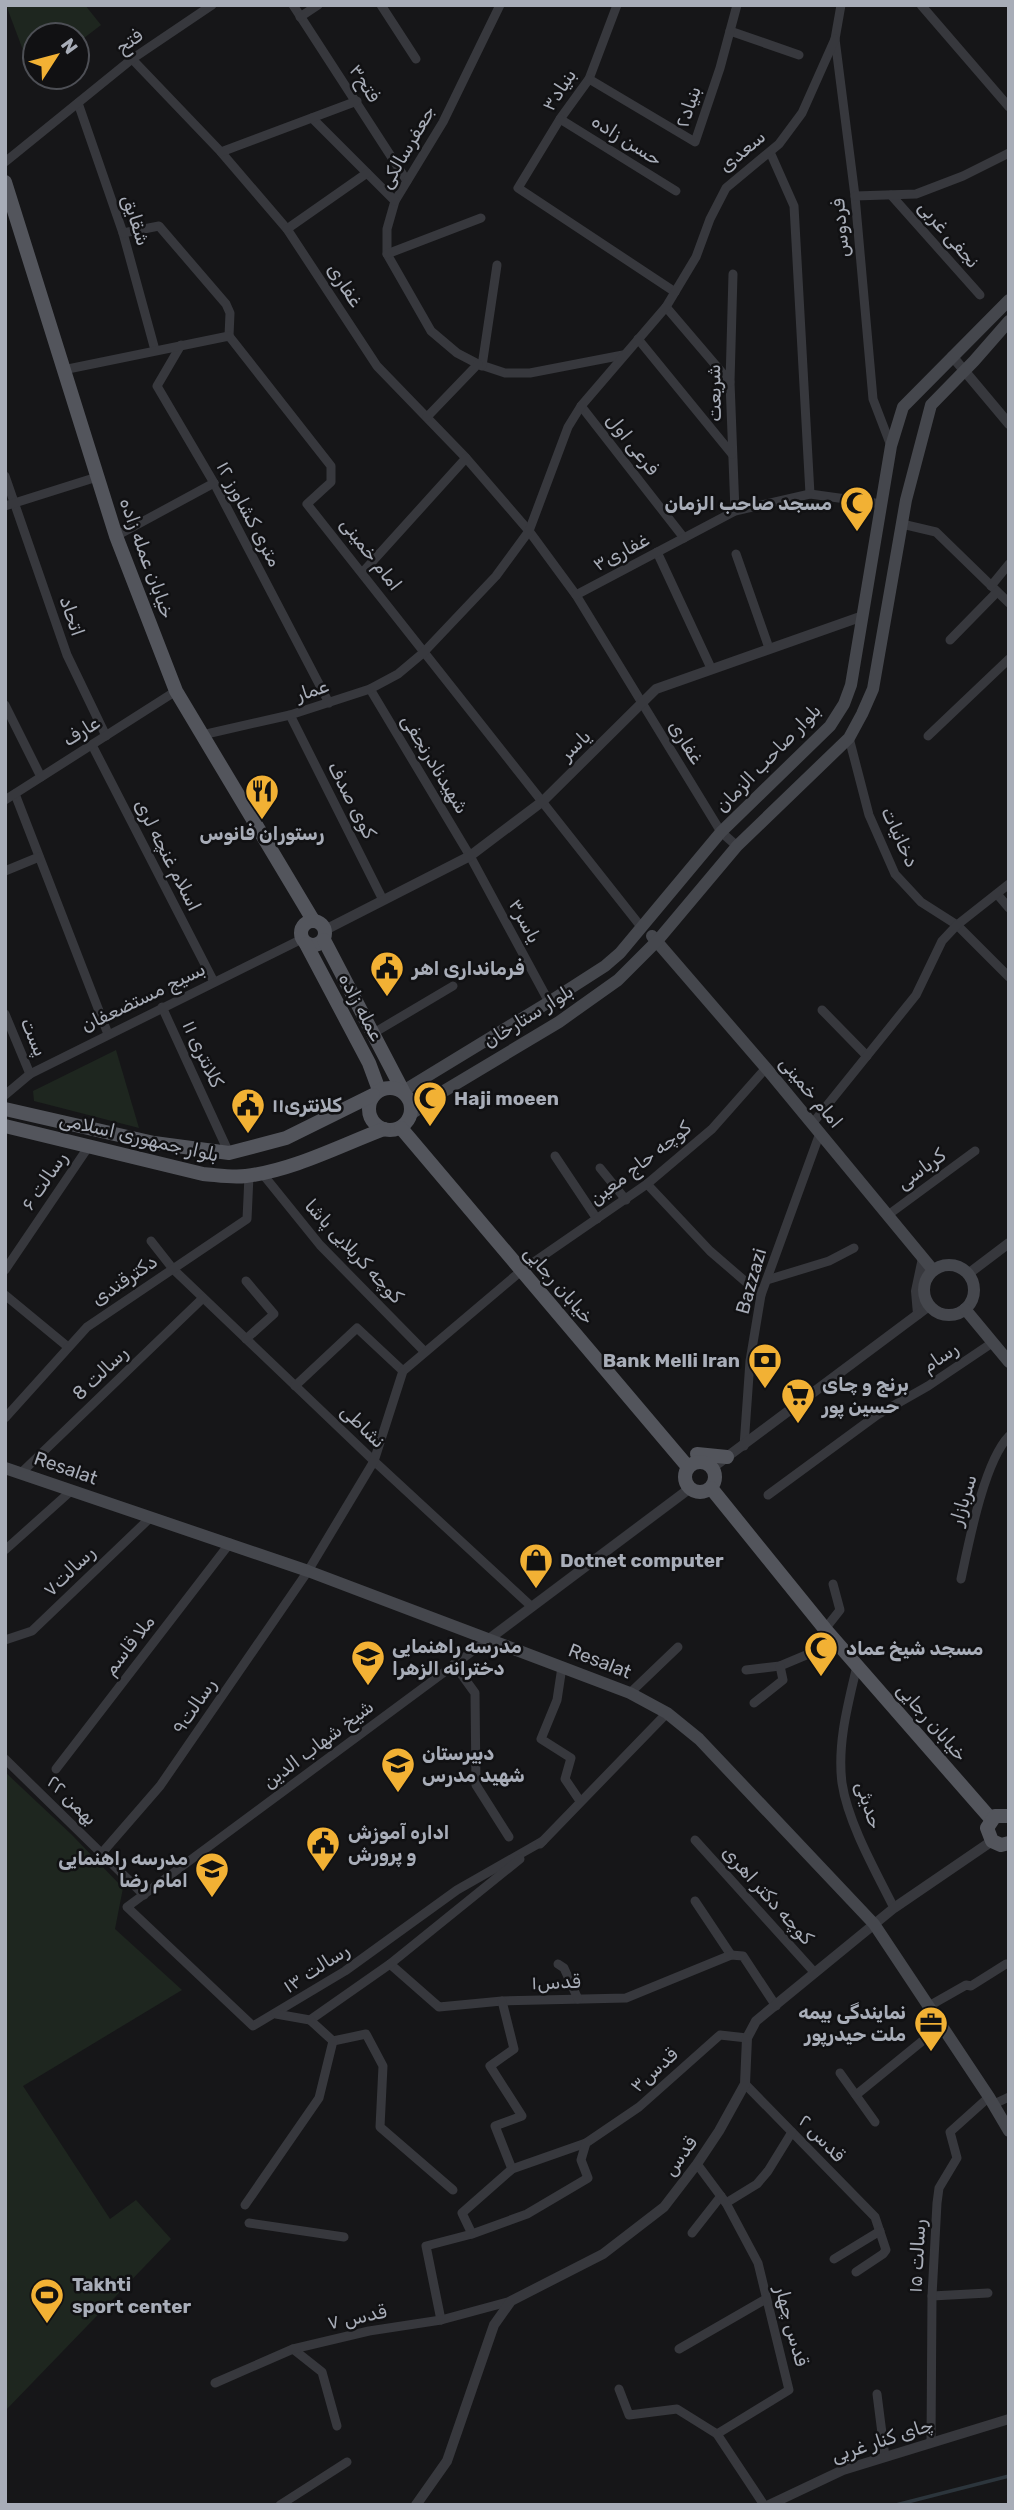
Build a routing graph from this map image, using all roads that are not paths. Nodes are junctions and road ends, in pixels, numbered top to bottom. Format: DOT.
graph roads {
  1 [pos="212,5"];
  2 [pos="293,5"];
  3 [pos="318,5"];
  4 [pos="381,5"];
  5 [pos="500,5"];
  6 [pos="617,5"];
  7 [pos="737,5"];
  8 [pos="841,5"];
  9 [pos="922,5"];
  10 [pos="300,17"];
  11 [pos="730,31"];
  12 [pos="835,39"];
  13 [pos="799,55"];
  14 [pos="132,59"];
  15 [pos="416,59"];
  16 [pos="589,79"];
  17 [pos="356,101"];
  18 [pos="78,103"];
  19 [pos="1009,107"];
  20 [pos="312,118"];
  21 [pos="560,118"];
  22 [pos="221,152"];
  23 [pos="770,152"];
  24 [pos="1009,153"];
  25 [pos="5,162"];
  26 [pos="367,173"];
  27 [pos="407,181"];
  28 [pos="5,182"];
  29 [pos="676,191"];
  30 [pos="891,195"];
  31 [pos="855,196"];
  32 [pos="395,201"];
  33 [pos="481,218"];
  34 [pos="287,229"];
  35 [pos="123,233"];
  36 [pos="387,254"];
  37 [pos="497,265"];
  38 [pos="733,274"];
  39 [pos="675,292"];
  40 [pos="980,295"];
  41 [pos="1009,300"];
  42 [pos="666,307"];
  43 [pos="1009,321"];
  44 [pos="229,336"];
  45 [pos="638,339"];
  46 [pos="181,345"];
  47 [pos="155,350"];
  48 [pos="623,355"];
  49 [pos="952,356"];
  50 [pos="480,365"];
  51 [pos="63,370"];
  52 [pos="965,370"];
  53 [pos="730,382"];
  54 [pos="581,406"];
  55 [pos="427,417"];
  56 [pos="1009,424"];
  57 [pos="891,446"];
  58 [pos="733,454"];
  59 [pos="466,458"];
  60 [pos="5,476"];
  61 [pos="97,477"];
  62 [pos="214,483"];
  63 [pos="810,494"];
  64 [pos="882,504"];
  65 [pos="10,505"];
  66 [pos="735,511"];
  67 [pos="902,524"];
  68 [pos="529,531"];
  69 [pos="117,536"];
  70 [pos="684,538"];
  71 [pos="657,552"];
  72 [pos="736,554"];
  73 [pos="1009,565"];
  74 [pos="362,573"];
  75 [pos="994,589"];
  76 [pos="576,595"];
  77 [pos="1009,603"];
  78 [pos="863,616"];
  79 [pos="950,640"];
  80 [pos="769,648"];
  81 [pos="423,653"];
  82 [pos="1009,659"];
  83 [pos="711,668"];
  84 [pos="370,689"];
  85 [pos="176,691"];
  86 [pos="329,703"];
  87 [pos="642,704"];
  88 [pos="5,705"];
  89 [pos="290,715"];
  90 [pos="202,735"];
  91 [pos="106,736"];
  92 [pos="929,736"];
  93 [pos="849,738"];
  94 [pos="92,745"];
  95 [pos="41,777"];
  96 [pos="15,794"];
  97 [pos="5,800"];
  98 [pos="543,802"];
  99 [pos="721,832"];
  100 [pos="737,846"];
  101 [pos="470,856"];
  102 [pos="40,857"];
  103 [pos="5,871"];
  104 [pos="1009,884"];
  105 [pos="997,894"];
  106 [pos="383,900"];
  107 [pos="1009,908"];
  108 [pos="957,925"];
  109 [pos="642,928"];
  110 [pos="321,930"];
  111 [pos="658,940"];
  112 [pos="304,941"];
  113 [pos="1009,977"];
  114 [pos="214,982"];
  115 [pos="453,986"];
  116 [pos="549,1002"];
  117 [pos="162,1007"];
  118 [pos="822,1010"];
  119 [pos="5,1014"];
  120 [pos="108,1034"];
  121 [pos="372,1034"];
  122 [pos="867,1056"];
  123 [pos="766,1068"];
  124 [pos="30,1074"];
  125 [pos="403,1091"];
  126 [pos="376,1092"];
  127 [pos="5,1095"];
  128 [pos="5,1109"];
  129 [pos="411,1114"];
  130 [pos="5,1126"];
  131 [pos="401,1128"];
  132 [pos="816,1128"];
  133 [pos="384,1129"];
  134 [pos="89,1146"];
  135 [pos="975,1151"];
  136 [pos="229,1153"];
  137 [pos="555,1156"];
  138 [pos="600,1168"];
  139 [pos="255,1174"];
  140 [pos="647,1184"];
  141 [pos="626,1200"];
  142 [pos="888,1215"];
  143 [pos="597,1219"];
  144 [pos="151,1241"];
  145 [pos="1009,1243"];
  146 [pos="854,1248"];
  147 [pos="923,1258"];
  148 [pos="173,1269"];
  149 [pos="5,1270"];
  150 [pos="933,1270"];
  151 [pos="521,1271"];
  152 [pos="968,1274"];
  153 [pos="767,1279"];
  154 [pos="246,1281"];
  155 [pos="5,1295"];
  156 [pos="761,1295"];
  157 [pos="203,1298"];
  158 [pos="929,1306"];
  159 [pos="965,1309"];
  160 [pos="918,1314"];
  161 [pos="246,1339"];
  162 [pos="992,1343"];
  163 [pos="68,1347"];
  164 [pos="424,1351"];
  165 [pos="1009,1362"];
  166 [pos="403,1371"];
  167 [pos="295,1386"];
  168 [pos="5,1418"];
  169 [pos="1009,1436"];
  170 [pos="744,1446"];
  171 [pos="678,1452"];
  172 [pos="727,1457"];
  173 [pos="374,1461"];
  174 [pos="688,1467"];
  175 [pos="5,1468"];
  176 [pos="712,1468"];
  177 [pos="21,1473"];
  178 [pos="711,1488"];
  179 [pos="689,1489"];
  180 [pos="72,1490"];
  181 [pos="768,1494"];
  182 [pos="151,1517"];
  183 [pos="230,1543"];
  184 [pos="5,1550"];
  185 [pos="308,1571"];
  186 [pos="961,1579"];
  187 [pos="833,1584"];
  188 [pos="532,1607"];
  189 [pos="825,1629"];
  190 [pos="489,1639"];
  191 [pos="5,1640"];
  192 [pos="837,1642"];
  193 [pos="678,1647"];
  194 [pos="454,1664"];
  195 [pos="780,1666"];
  196 [pos="857,1666"];
  197 [pos="562,1667"];
  198 [pos="746,1670"];
  199 [pos="630,1693"];
  200 [pos="754,1703"];
  201 [pos="667,1713"];
  202 [pos="5,1759"];
  203 [pos="56,1769"];
  204 [pos="580,1801"];
  205 [pos="1009,1816"];
  206 [pos="991,1819"];
  207 [pos="509,1837"];
  208 [pos="695,1840"];
  209 [pos="543,1841"];
  210 [pos="992,1841"];
  211 [pos="1009,1843"];
  212 [pos="101,1854"];
  213 [pos="144,1895"];
  214 [pos="695,1901"];
  215 [pos="894,1908"];
  216 [pos="874,1924"];
  217 [pos="731,1955"];
  218 [pos="390,1964"];
  219 [pos="558,1964"];
  220 [pos="1006,1964"];
  221 [pos="815,1973"];
  222 [pos="578,1999"];
  223 [pos="502,2001"];
  224 [pos="776,2006"];
  225 [pos="929,2006"];
  226 [pos="276,2014"];
  227 [pos="310,2020"];
  228 [pos="942,2025"];
  229 [pos="747,2038"];
  230 [pos="333,2041"];
  231 [pos="840,2073"];
  232 [pos="745,2084"];
  233 [pos="856,2095"];
  234 [pos="1009,2097"];
  235 [pos="992,2100"];
  236 [pos="876,2122"];
  237 [pos="1009,2131"];
  238 [pos="792,2132"];
  239 [pos="586,2143"];
  240 [pos="697,2164"];
  241 [pos="512,2169"];
  242 [pos="453,2190"];
  243 [pos="723,2199"];
  244 [pos="245,2205"];
  245 [pos="249,2223"];
  246 [pos="880,2231"];
  247 [pos="692,2233"];
  248 [pos="472,2234"];
  249 [pos="344,2236"];
  250 [pos="834,2259"];
  251 [pos="856,2272"];
  252 [pos="988,2293"];
  253 [pos="932,2296"];
  254 [pos="766,2299"];
  255 [pos="512,2301"];
  256 [pos="441,2320"];
  257 [pos="679,2348"];
  258 [pos="293,2349"];
  259 [pos="215,2383"];
  260 [pos="619,2389"];
  261 [pos="877,2394"];
  262 [pos="1009,2419"];
  263 [pos="337,2426"];
  264 [pos="717,2434"];
  265 [pos="931,2442"];
  266 [pos="884,2457"];
  267 [pos="347,2462"];
  268 [pos="280,2505"];
  269 [pos="416,2505"];
  270 [pos="764,2505"];
  271 [pos="769,2505"];
  1 -- 14 [label="street, فتح"];
  2 -- 10 [label="street, فتح۳"];
  3 -- 10 [label="street"];
  4 -- 15 [label="street"];
  5 -- 27 [label="street, جعفرسالکی"];
  6 -- 16 [label="street, بنیاد۳"];
  7 -- 11 [label="street, بنیاد۲"];
  8 -- 12 [label="street, فردوس"];
  9 -- 19 [label="street"];
  10 -- 17 [label="street, فتح۳"];
  11 -- 13 [label="street"];
  11 -- 16 [label="street, بنیاد۲"];
  12 -- 23 [label="street, سعدی"];
  12 -- 31 [label="street, فردوس"];
  14 -- 18 [label="street, فتح"];
  14 -- 22 [label="street, غفاری"];
  16 -- 21 [label="street, بنیاد۳"];
  17 -- 20 [label="street"];
  17 -- 27 [label="street, فتح۳"];
  18 -- 25 [label="street, فتح"];
  18 -- 35 [label="street, شقایق"];
  20 -- 22 [label="street"];
  20 -- 26 [label="street"];
  21 -- 29 [label="street, حسن زاده"];
  21 -- 39 [label="street, بنیاد۳"];
  22 -- 34 [label="street, غفاری"];
  23 -- 39 [label="street, سعدی"];
  23 -- 63 [label="street"];
  24 -- 30 [label="street"];
  26 -- 32 [label="street"];
  26 -- 34 [label="street"];
  27 -- 32 [label="street, جعفرسالکی"];
  28 -- 51 [label="main road, خیابان عمله زاده"];
  30 -- 31 [label="street"];
  30 -- 40 [label="street, نجفی غربی"];
  31 -- 57 [label="street, فردوس"];
  32 -- 36 [label="street, جعفرسالکی"];
  33 -- 36 [label="street"];
  34 -- 55 [label="street, غفاری"];
  35 -- 44 [label="street"];
  35 -- 47 [label="street, شقایق"];
  36 -- 50 [label="street"];
  37 -- 50 [label="street"];
  38 -- 53 [label="street, شریعت"];
  39 -- 42 [label="street, سعدی"];
  41 -- 49 [label="main road, بلوار صاحب الزمان"];
  42 -- 45 [label="street, سعدی"];
  42 -- 53 [label="street"];
  43 -- 52 [label="main road, بلوار صاحب الزمان"];
  44 -- 46 [label="street"];
  44 -- 74 [label="street, امام خمینی"];
  45 -- 48 [label="street, سعدی"];
  45 -- 58 [label="street"];
  46 -- 47 [label="street"];
  46 -- 62 [label="street, ۱۲ متری کشاورز"];
  47 -- 51 [label="street"];
  48 -- 50 [label="street"];
  48 -- 54 [label="street, سعدی"];
  49 -- 52 [label="street"];
  49 -- 57 [label="main road, بلوار صاحب الزمان"];
  50 -- 55 [label="street"];
  51 -- 61 [label="main road, خیابان عمله زاده"];
  52 -- 56 [label="street"];
  52 -- 67 [label="main road, بلوار صاحب الزمان"];
  53 -- 58 [label="street, شریعت"];
  54 -- 68 [label="street, سعدی"];
  54 -- 70 [label="street, فرعی اول"];
  55 -- 59 [label="street, غفاری"];
  57 -- 64 [label="main road, بلوار صاحب الزمان"];
  58 -- 66 [label="street, شریعت"];
  59 -- 68 [label="street, غفاری"];
  59 -- 74 [label="street"];
  60 -- 65 [label="street, اتحاد"];
  61 -- 65 [label="street"];
  61 -- 69 [label="main road, خیابان عمله زاده"];
  62 -- 69 [label="street"];
  62 -- 86 [label="street, ۱۲ متری کشاورز"];
  63 -- 64 [label="street, غفاری۳"];
  63 -- 66 [label="street, غفاری۳"];
  64 -- 78 [label="main road, بلوار صاحب الزمان"];
  65 -- 91 [label="street, اتحاد"];
  66 -- 70 [label="street, غفاری۳"];
  67 -- 75 [label="street"];
  67 -- 93 [label="main road, بلوار صاحب الزمان"];
  68 -- 76 [label="street, غفاری"];
  68 -- 81 [label="street"];
  69 -- 85 [label="main road, خیابان عمله زاده"];
  70 -- 71 [label="street, غفاری۳"];
  71 -- 76 [label="street, غفاری۳"];
  71 -- 83 [label="street"];
  72 -- 80 [label="street"];
  73 -- 75 [label="street"];
  74 -- 81 [label="street, امام خمینی"];
  75 -- 77 [label="street"];
  75 -- 79 [label="street"];
  76 -- 87 [label="street, غفاری"];
  78 -- 80 [label="street, یاسر"];
  78 -- 99 [label="main road, بلوار صاحب الزمان"];
  80 -- 83 [label="street, یاسر"];
  81 -- 84 [label="street, عمار"];
  81 -- 98 [label="street, امام خمینی"];
  82 -- 92 [label="street"];
  83 -- 87 [label="street, یاسر"];
  84 -- 86 [label="street, عمار"];
  84 -- 101 [label="street, شهیدنادرنجفی"];
  85 -- 90 [label="main road, خیابان عمله زاده"];
  85 -- 91 [label="street, عارف"];
  86 -- 89 [label="street, عمار"];
  87 -- 98 [label="street, یاسر"];
  87 -- 99 [label="street, غفاری"];
  88 -- 95 [label="street"];
  89 -- 90 [label="street, عمار"];
  89 -- 106 [label="street, کوی صدف"];
  90 -- 110 [label="main road, خیابان عمله زاده"];
  91 -- 94 [label="street, عارف"];
  93 -- 100 [label="main road, بلوار صاحب الزمان"];
  93 -- 108 [label="street, دخانیات"];
  94 -- 95 [label="street, عارف"];
  94 -- 114 [label="street, اسلام غنچه لری"];
  95 -- 96 [label="street, عارف"];
  96 -- 97 [label="street, عارف"];
  96 -- 102 [label="street"];
  98 -- 101 [label="street, یاسر"];
  98 -- 109 [label="street, امام خمینی"];
  99 -- 100 [label="street, غفاری"];
  99 -- 109 [label="main road, بلوار صاحب الزمان"];
  100 -- 111 [label="main road, بلوار صاحب الزمان"];
  101 -- 106 [label="street, یاسر"];
  101 -- 116 [label="street, یاسر۳"];
  102 -- 103 [label="street"];
  102 -- 120 [label="street"];
  104 -- 105 [label="street, Bazzazi"];
  105 -- 107 [label="street"];
  105 -- 108 [label="street, Bazzazi"];
  106 -- 110 [label="street, یاسر"];
  108 -- 113 [label="street, دخانیات"];
  108 -- 122 [label="street, Bazzazi"];
  109 -- 111 [label="main road, امام خمینی"];
  109 -- 116 [label="main road, بلوار ستارخان"];
  110 -- 112 [label="main road"];
  110 -- 112 [label="main road"];
  110 -- 121 [label="main road, عمله زاده"];
  111 -- 123 [label="main road, امام خمینی"];
  111 -- 129 [label="main road, بلوار ستارخان"];
  112 -- 114 [label="street, بسیج مستضعفان"];
  112 -- 126 [label="main road, عمله زاده"];
  114 -- 117 [label="street, بسیج مستضعفان"];
  115 -- 121 [label="street"];
  116 -- 125 [label="main road, بلوار ستارخان"];
  117 -- 120 [label="street, بسیج مستضعفان"];
  117 -- 136 [label="street, کلانتری ۱۱"];
  118 -- 122 [label="street"];
  119 -- 124 [label="street, پست"];
  120 -- 124 [label="street, بسیج مستضعفان"];
  121 -- 125 [label="main road, عمله زاده"];
  122 -- 132 [label="street, Bazzazi"];
  123 -- 132 [label="main road, امام خمینی"];
  123 -- 140 [label="street, کوچه حاج معین"];
  124 -- 127 [label="street, بسیج مستضعفان"];
  125 -- 126 [label="main road"];
  125 -- 129 [label="main road"];
  126 -- 133 [label="main road"];
  126 -- 136 [label="main road, بلوار جمهوری اسلامی"];
  128 -- 136 [label="main road, بلوار جمهوری اسلامی"];
  129 -- 131 [label="main road"];
  130 -- 134 [label="main road, بلوار جمهوری اسلامی"];
  131 -- 133 [label="main road"];
  131 -- 151 [label="main road, خیابان رجایی"];
  132 -- 142 [label="main road, امام خمینی"];
  132 -- 153 [label="street, Bazzazi"];
  133 -- 139 [label="main road, بلوار جمهوری اسلامی"];
  134 -- 139 [label="main road, بلوار جمهوری اسلامی"];
  134 -- 149 [label="street, رسالت ۶"];
  135 -- 142 [label="street, کرباسی"];
  137 -- 143 [label="street"];
  138 -- 141 [label="street"];
  139 -- 148 [label="street, دکترقندی"];
  139 -- 164 [label="street, کوچه کربلایی پاشا"];
  140 -- 141 [label="street, کوچه حاج معین"];
  140 -- 156 [label="street"];
  141 -- 143 [label="street, کوچه حاج معین"];
  142 -- 147 [label="main road, امام خمینی"];
  143 -- 151 [label="street, کوچه حاج معین"];
  144 -- 148 [label="street, نشاطی"];
  145 -- 152 [label="street"];
  146 -- 153 [label="street"];
  147 -- 150 [label="main road, امام خمینی"];
  147 -- 160 [label="street"];
  148 -- 157 [label="street, نشاطی"];
  148 -- 163 [label="street, دکترقندی"];
  150 -- 152 [label="main road"];
  150 -- 158 [label="main road"];
  151 -- 164 [label="street, کوچه حاج معین"];
  151 -- 171 [label="main road, خیابان رجایی"];
  152 -- 159 [label="main road"];
  153 -- 156 [label="street, Bazzazi"];
  154 -- 161 [label="street"];
  155 -- 163 [label="street"];
  156 -- 170 [label="street, Bazzazi"];
  157 -- 161 [label="street, نشاطی"];
  157 -- 177 [label="street, رسالت 8"];
  158 -- 159 [label="main road"];
  158 -- 160 [label="street"];
  159 -- 162 [label="main road"];
  160 -- 170 [label="street"];
  161 -- 167 [label="street, نشاطی"];
  162 -- 165 [label="main road"];
  162 -- 181 [label="street, رسام"];
  163 -- 168 [label="street, دکترقندی"];
  164 -- 166 [label="street, کوچه حاج معین"];
  166 -- 167 [label="street"];
  166 -- 173 [label="street, رسالت۹"];
  167 -- 173 [label="street, نشاطی"];
  169 -- 186 [label="street, سربازار"];
  170 -- 172 [label="street"];
  171 -- 172 [label="main road"];
  171 -- 174 [label="main road, خیابان رجایی"];
  172 -- 176 [label="street"];
  173 -- 185 [label="street, رسالت۹"];
  173 -- 188 [label="street, نشاطی"];
  174 -- 176 [label="main road"];
  174 -- 179 [label="main road"];
  175 -- 177 [label="main road, Resalat"];
  176 -- 178 [label="main road"];
  177 -- 180 [label="main road, Resalat"];
  178 -- 179 [label="main road"];
  178 -- 189 [label="main road, خیابان رجایی"];
  179 -- 188 [label="street, شیخ شهاب الدین"];
  180 -- 182 [label="main road, Resalat"];
  180 -- 184 [label="street"];
  182 -- 183 [label="main road, Resalat"];
  182 -- 191 [label="street, رسالت۷"];
  183 -- 185 [label="main road, Resalat"];
  183 -- 203 [label="street, ملا قاسم"];
  185 -- 190 [label="main road, Resalat"];
  185 -- 212 [label="street, رسالت۹"];
  187 -- 189 [label="street"];
  188 -- 190 [label="street, شیخ شهاب الدین"];
  189 -- 192 [label="main road, خیابان رجایی"];
  190 -- 194 [label="street, شیخ شهاب الدین"];
  190 -- 197 [label="main road, Resalat"];
  192 -- 195 [label="street"];
  192 -- 196 [label="main road, خیابان رجایی"];
  193 -- 199 [label="street"];
  194 -- 207 [label="street"];
  194 -- 213 [label="street, شیخ شهاب الدین"];
  195 -- 198 [label="street"];
  195 -- 200 [label="street"];
  196 -- 206 [label="main road, خیابان رجایی"];
  196 -- 215 [label="street, حدیثی"];
  197 -- 199 [label="main road, Resalat"];
  197 -- 204 [label="street"];
  199 -- 201 [label="main road, Resalat"];
  201 -- 204 [label="street, رسالت ۱۳"];
  201 -- 216 [label="main road, Resalat"];
  202 -- 212 [label="street, ۲۲ بهمن"];
  204 -- 209 [label="street, رسالت ۱۳"];
  205 -- 206 [label="main road"];
  206 -- 210 [label="main road"];
  208 -- 221 [label="street, کوچه دکتر اهری"];
  209 -- 218 [label="street, رسالت ۱۳"];
  209 -- 226 [label="street, رسالت ۱۳"];
  210 -- 211 [label="main road"];
  210 -- 215 [label="street"];
  212 -- 213 [label="street, ۲۲ بهمن"];
  213 -- 226 [label="street"];
  214 -- 217 [label="street"];
  215 -- 216 [label="street"];
  216 -- 221 [label="street"];
  216 -- 225 [label="main road, Resalat"];
  217 -- 222 [label="street, قدس۱"];
  217 -- 224 [label="street"];
  218 -- 223 [label="street, قدس۱"];
  218 -- 227 [label="street, رسالت ۱۳"];
  219 -- 222 [label="street"];
  220 -- 225 [label="street"];
  221 -- 224 [label="street"];
  222 -- 223 [label="street, قدس۱"];
  223 -- 241 [label="street"];
  224 -- 229 [label="street"];
  225 -- 228 [label="main road, Resalat"];
  226 -- 227 [label="street, رسالت ۱۳"];
  227 -- 230 [label="street"];
  228 -- 233 [label="street"];
  228 -- 235 [label="main road, Resalat"];
  229 -- 232 [label="street, قدس"];
  229 -- 239 [label="street, قدس۳"];
  230 -- 242 [label="street"];
  230 -- 244 [label="street"];
  231 -- 233 [label="street"];
  232 -- 238 [label="street, قدس ۲"];
  232 -- 240 [label="street, قدس"];
  233 -- 236 [label="street"];
  234 -- 235 [label="street"];
  235 -- 237 [label="main road, Resalat"];
  235 -- 253 [label="street, رسالت ۱۵"];
  238 -- 243 [label="street"];
  238 -- 246 [label="street, قدس ۲"];
  239 -- 241 [label="street, قدس۳"];
  239 -- 248 [label="street"];
  240 -- 243 [label="street, قدس چهار"];
  240 -- 255 [label="street, قدس"];
  241 -- 248 [label="street, قدس۳"];
  243 -- 247 [label="street"];
  243 -- 254 [label="street, قدس چهار"];
  245 -- 249 [label="street"];
  246 -- 250 [label="street"];
  246 -- 251 [label="street"];
  248 -- 256 [label="street"];
  252 -- 253 [label="street"];
  253 -- 265 [label="street, رسالت ۱۵"];
  254 -- 257 [label="street"];
  254 -- 264 [label="street, قدس چهار"];
  255 -- 256 [label="street, قدس ۷"];
  255 -- 269 [label="street, قدس"];
  256 -- 258 [label="street, قدس ۷"];
  258 -- 259 [label="street, قدس ۷"];
  258 -- 263 [label="street"];
  260 -- 264 [label="street"];
  261 -- 266 [label="street"];
  262 -- 265 [label="street, چای کنار غربی"];
  264 -- 270 [label="street"];
  265 -- 266 [label="street, چای کنار غربی"];
  266 -- 271 [label="street, چای کنار غربی"];
  267 -- 268 [label="street"];
}
